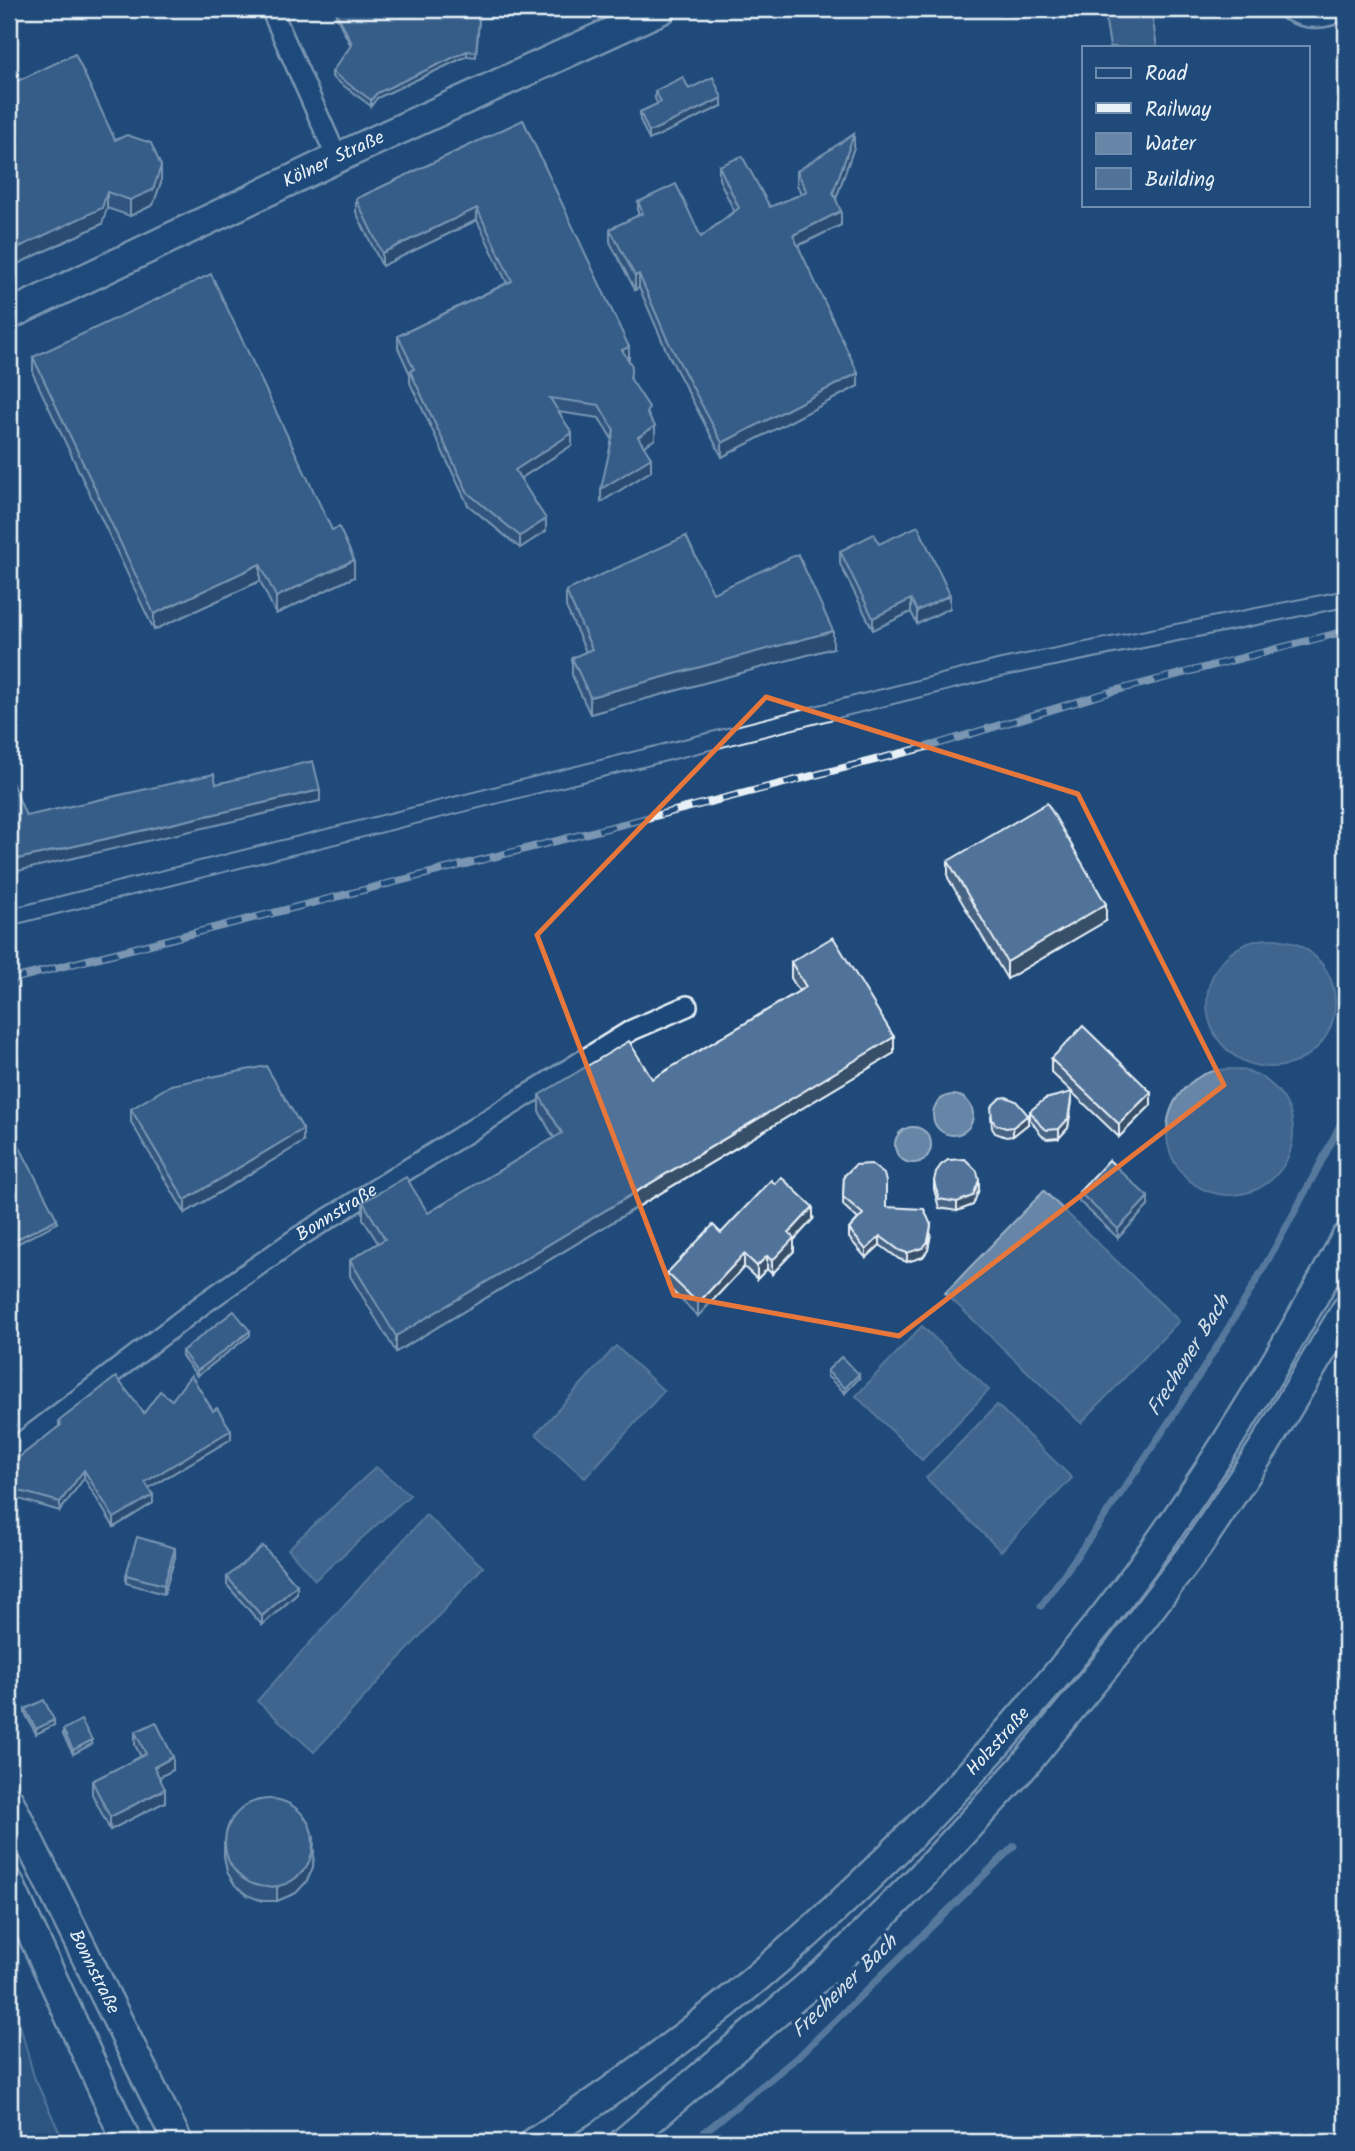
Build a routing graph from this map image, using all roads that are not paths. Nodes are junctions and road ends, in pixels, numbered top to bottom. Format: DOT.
graph roads {
  1 [pos="271,9"];
  2 [pos="662,9"];
  3 [pos="1287,9"];
  4 [pos="1344,9"];
  5 [pos="337,158"];
  6 [pos="9,315"];
  7 [pos="687,1006"];
  8 [pos="1346,1238"];
  9 [pos="1346,1310"];
  10 [pos="9,1452"];
  11 [pos="9,1801"];
  12 [pos="9,1883"];
  13 [pos="127,2142"];
  14 [pos="178,2142"];
  15 [pos="535,2142"];
  16 [pos="624,2142"];
  1 -- 5 [label="street"];
  2 -- 5 [label="main road, Kölner Straße"];
  3 -- 4 [label="street"];
  5 -- 6 [label="main road, Kölner Straße"];
  7 -- 10 [label="street, Bonnstraße"];
  8 -- 15 [label="main road, Holzstraße"];
  9 -- 16 [label="main road, Holzstraße"];
  11 -- 14 [label="main road, Bonnstraße"];
  12 -- 13 [label="main road, Bonnstraße"];
}
